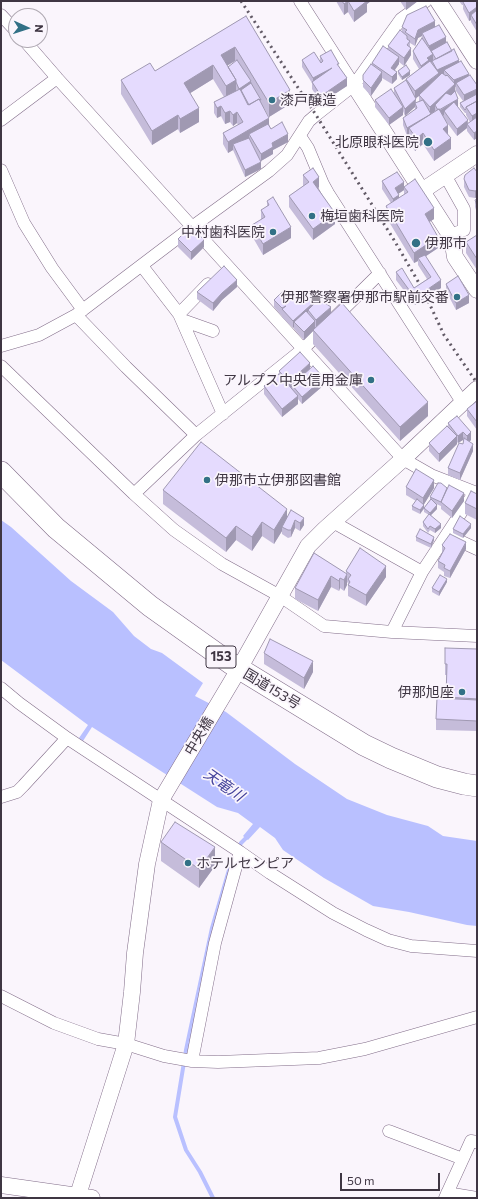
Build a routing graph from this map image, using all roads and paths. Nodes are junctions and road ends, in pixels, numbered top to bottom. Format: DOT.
graph roads {
  1 [pos="300,1"];
  2 [pos="435,1"];
  3 [pos="1,15"];
  4 [pos="8,22"];
  5 [pos="31,48"];
  6 [pos="477,61"];
  7 [pos="56,78"];
  8 [pos="354,85"];
  9 [pos="1,120"];
  10 [pos="300,136"];
  11 [pos="477,154"];
  12 [pos="1,170"];
  13 [pos="445,175"];
  14 [pos="422,191"];
  15 [pos="477,204"];
  16 [pos="464,209"];
  17 [pos="192,227"];
  18 [pos="450,235"];
  19 [pos="227,265"];
  20 [pos="142,266"];
  21 [pos="380,273"];
  22 [pos="477,290"];
  23 [pos="80,312"];
  24 [pos="180,317"];
  25 [pos="214,331"];
  26 [pos="1,346"];
  27 [pos="303,349"];
  28 [pos="1,366"];
  29 [pos="477,389"];
  30 [pos="462,402"];
  31 [pos="223,414"];
  32 [pos="196,436"];
  33 [pos="403,459"];
  34 [pos="1,472"];
  35 [pos="476,492"];
  36 [pos="134,494"];
  37 [pos="333,522"];
  38 [pos="447,535"];
  39 [pos="477,549"];
  40 [pos="422,572"];
  41 [pos="280,596"];
  42 [pos="392,632"];
  43 [pos="477,636"];
  44 [pos="236,673"];
  45 [pos="1,688"];
  46 [pos="67,738"];
  47 [pos="477,786"];
  48 [pos="1,797"];
  49 [pos="162,797"];
  50 [pos="240,852"];
  51 [pos="477,951"];
  52 [pos="1,996"];
  53 [pos="477,1017"];
  54 [pos="126,1044"];
  55 [pos="192,1061"];
  56 [pos="389,1131"];
  57 [pos="477,1142"];
  58 [pos="463,1159"];
  59 [pos="1,1184"];
  60 [pos="446,1195"];
  61 [pos="82,1197"];
  62 [pos="477,1198"];
  1 -- 8 [label="street"];
  2 -- 6 [label="street"];
  2 -- 8 [label="street"];
  3 -- 4 [label="street"];
  5 -- 7 [label="street"];
  7 -- 9 [label="street"];
  7 -- 17 [label="street"];
  8 -- 10 [label="street"];
  8 -- 14 [label="street"];
  10 -- 17 [label="street"];
  10 -- 21 [label="street"];
  11 -- 13 [label="street"];
  12 -- 23 [label="street"];
  13 -- 14 [label="street"];
  13 -- 16 [label="street"];
  14 -- 18 [label="street"];
  15 -- 16 [label="street"];
  16 -- 18 [label="street"];
  17 -- 19 [label="street"];
  17 -- 20 [label="street"];
  18 -- 22 [label="street"];
  19 -- 24 [label="street"];
  19 -- 27 [label="street"];
  20 -- 23 [label="street"];
  20 -- 24 [label="street"];
  21 -- 27 [label="street"];
  21 -- 30 [label="street"];
  23 -- 26 [label="street"];
  23 -- 32 [label="street"];
  24 -- 25 [label="street"];
  24 -- 31 [label="street"];
  27 -- 31 [label="street"];
  27 -- 33 [label="street"];
  28 -- 36 [label="street"];
  29 -- 30 [label="street, 中央橋"];
  30 -- 33 [label="street, 中央橋"];
  31 -- 32 [label="street"];
  32 -- 36 [label="street"];
  33 -- 35 [label="street"];
  33 -- 37 [label="street, 中央橋"];
  34 -- 44 [label="highway, 国道153号 / 153"];
  35 -- 38 [label="street"];
  36 -- 41 [label="street"];
  37 -- 40 [label="street"];
  37 -- 41 [label="street, 中央橋"];
  38 -- 39 [label="street"];
  38 -- 40 [label="street"];
  40 -- 42 [label="street"];
  41 -- 42 [label="street"];
  41 -- 44 [label="street, 中央橋"];
  42 -- 43 [label="street"];
  44 -- 47 [label="highway, 国道153号 / 153"];
  44 -- 49 [label="street, 中央橋"];
  45 -- 46 [label="street"];
  46 -- 48 [label="street"];
  46 -- 49 [label="street"];
  49 -- 50 [label="street"];
  49 -- 54 [label="street, 中央橋"];
  50 -- 51 [label="street"];
  50 -- 55 [label="street"];
  52 -- 54 [label="street"];
  53 -- 55 [label="street"];
  54 -- 55 [label="street"];
  54 -- 61 [label="street, 中央橋"];
  56 -- 58 [label="street"];
  57 -- 58 [label="street"];
  58 -- 60 [label="street"];
  59 -- 61 [label="street"];
  60 -- 62 [label="street"];
}
